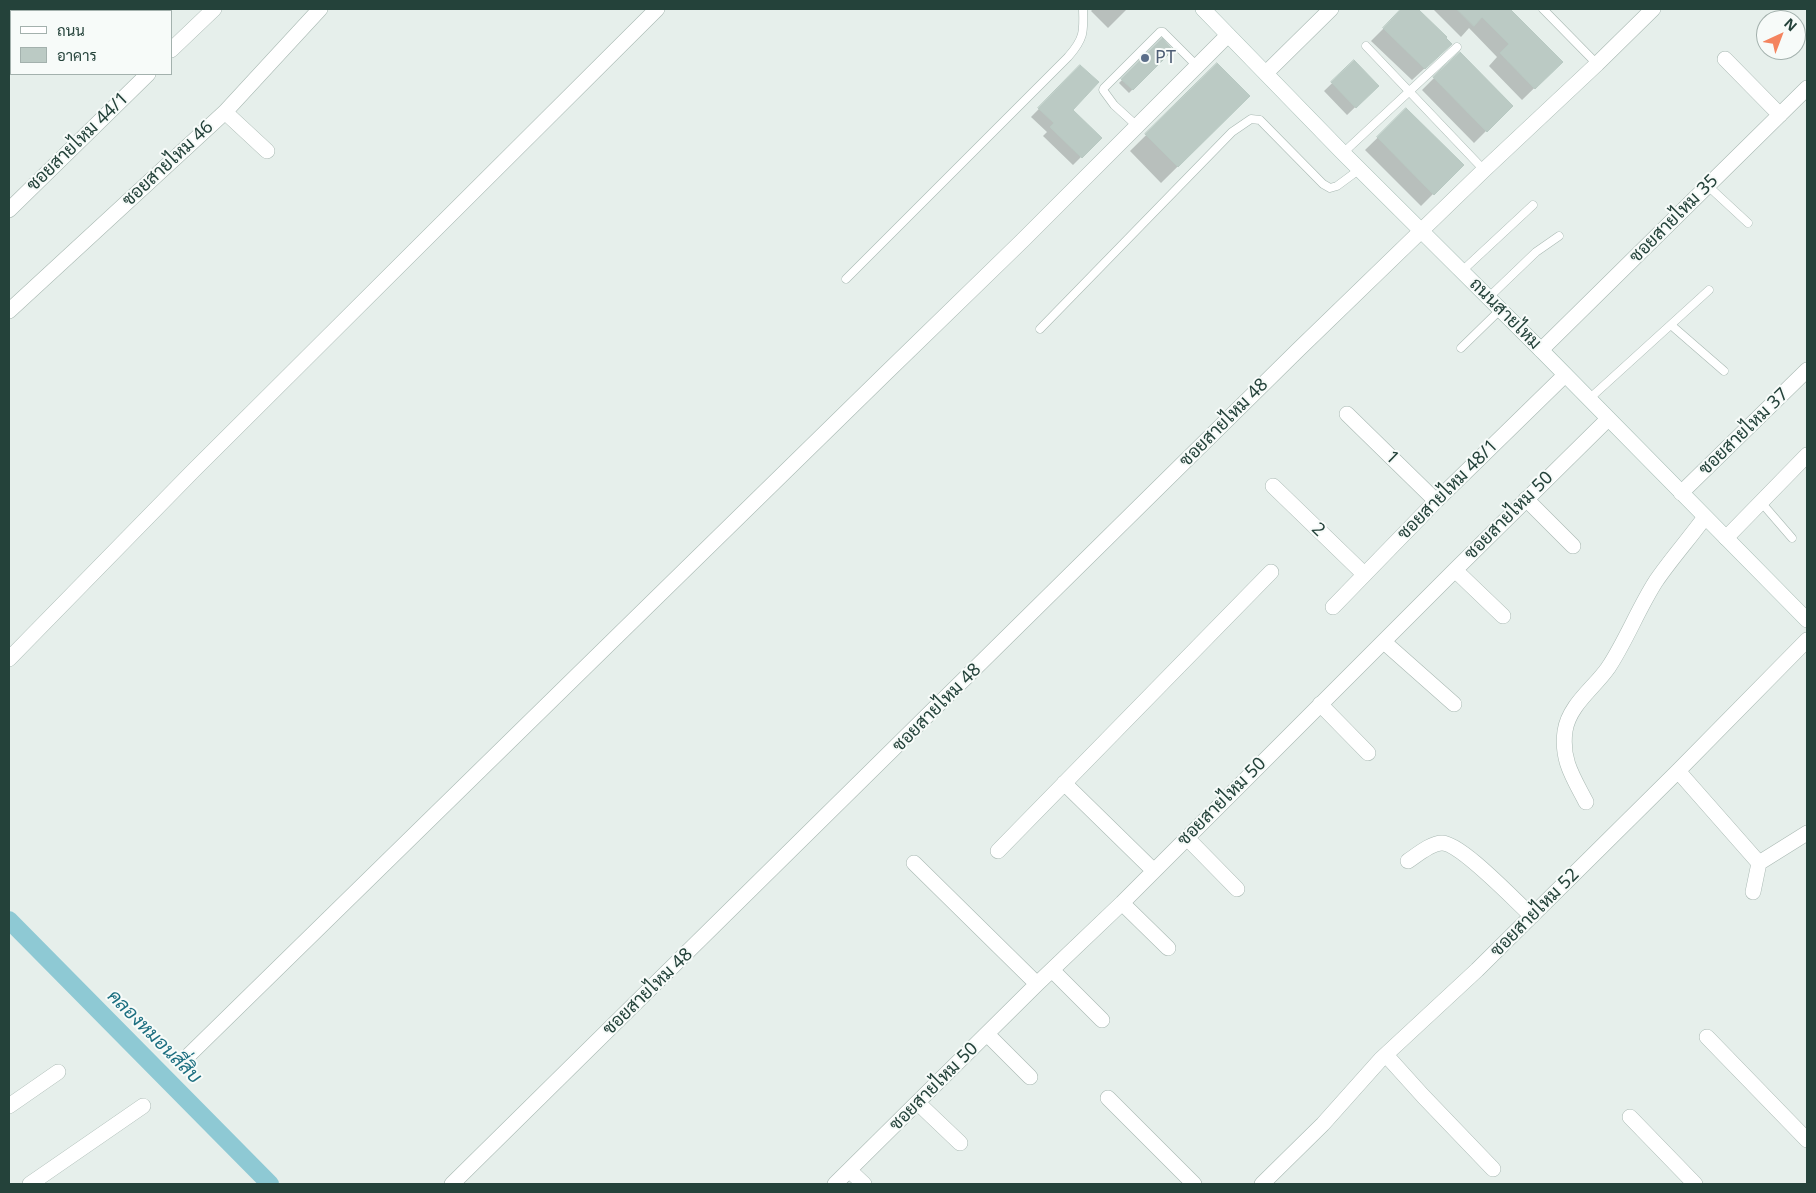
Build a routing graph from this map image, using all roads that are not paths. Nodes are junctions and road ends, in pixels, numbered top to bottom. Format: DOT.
graph roads {
  1 [pos="214,9"];
  2 [pos="320,9"];
  3 [pos="658,9"];
  4 [pos="1083,9"];
  5 [pos="1331,9"];
  6 [pos="1543,9"];
  7 [pos="1653,9"];
  8 [pos="1206,10"];
  9 [pos="1228,34"];
  10 [pos="1366,46"];
  11 [pos="1457,47"];
  12 [pos="172,49"];
  13 [pos="1725,59"];
  14 [pos="1597,64"];
  15 [pos="1197,66"];
  16 [pos="1266,73"];
  17 [pos="147,75"];
  18 [pos="1807,88"];
  19 [pos="1409,91"];
  20 [pos="224,112"];
  21 [pos="1780,115"];
  22 [pos="1137,126"];
  23 [pos="267,151"];
  24 [pos="1343,153"];
  25 [pos="1360,169"];
  26 [pos="1484,170"];
  27 [pos="1708,186"];
  28 [pos="1532,206"];
  29 [pos="9,210"];
  30 [pos="1748,223"];
  31 [pos="1421,230"];
  32 [pos="1559,236"];
  33 [pos="1462,271"];
  34 [pos="846,279"];
  35 [pos="1710,290"];
  36 [pos="1488,298"];
  37 [pos="1500,310"];
  38 [pos="9,311"];
  39 [pos="1671,325"];
  40 [pos="1040,329"];
  41 [pos="1461,348"];
  42 [pos="1541,350"];
  43 [pos="1807,370"];
  44 [pos="1724,371"];
  45 [pos="1565,375"];
  46 [pos="1589,399"];
  47 [pos="1347,414"];
  48 [pos="1608,419"];
  49 [pos="1807,455"];
  50 [pos="1273,486"];
  51 [pos="1681,493"];
  52 [pos="1526,499"];
  53 [pos="1436,501"];
  54 [pos="1760,501"];
  55 [pos="1706,518"];
  56 [pos="1726,538"];
  57 [pos="1792,538"];
  58 [pos="1573,546"];
  59 [pos="1455,570"];
  60 [pos="1271,572"];
  61 [pos="1364,574"];
  62 [pos="1333,607"];
  63 [pos="1502,616"];
  64 [pos="1807,620"];
  65 [pos="1807,640"];
  66 [pos="1384,642"];
  67 [pos="9,658"];
  68 [pos="1320,704"];
  69 [pos="1454,704"];
  70 [pos="1368,754"];
  71 [pos="1678,771"];
  72 [pos="1064,783"];
  73 [pos="1586,802"];
  74 [pos="1807,833"];
  75 [pos="1187,838"];
  76 [pos="998,851"];
  77 [pos="1408,861"];
  78 [pos="914,863"];
  79 [pos="1759,863"];
  80 [pos="1154,871"];
  81 [pos="1237,889"];
  82 [pos="1753,892"];
  83 [pos="1122,903"];
  84 [pos="1532,916"];
  85 [pos="1168,948"];
  86 [pos="1052,970"];
  87 [pos="1037,984"];
  88 [pos="1102,1020"];
  89 [pos="987,1034"];
  90 [pos="1706,1037"];
  91 [pos="1386,1055"];
  92 [pos="188,1056"];
  93 [pos="58,1072"];
  94 [pos="1030,1077"];
  95 [pos="1108,1098"];
  96 [pos="918,1103"];
  97 [pos="9,1106"];
  98 [pos="143,1106"];
  99 [pos="1630,1118"];
  100 [pos="1807,1140"];
  101 [pos="960,1143"];
  102 [pos="1493,1169"];
  103 [pos="849,1170"];
  104 [pos="30,1184"];
  105 [pos="452,1184"];
  106 [pos="835,1184"];
  107 [pos="864,1184"];
  108 [pos="1194,1184"];
  109 [pos="1262,1184"];
  110 [pos="1695,1184"];
  1 -- 12 [label="street"];
  2 -- 20 [label="street, ซอยสายไหม 46"];
  3 -- 67 [label="street"];
  4 -- 34 [label="lane"];
  5 -- 16 [label="street"];
  6 -- 14 [label="lane"];
  7 -- 14 [label="street, ซอยสายไหม 48"];
  8 -- 9 [label="street, ถนนสายไหม"];
  9 -- 15 [label="street"];
  9 -- 16 [label="street, ถนนสายไหม"];
  10 -- 19 [label="lane"];
  11 -- 19 [label="lane"];
  13 -- 21 [label="street"];
  14 -- 26 [label="street, ซอยสายไหม 48"];
  15 -- 22 [label="street"];
  15 -- 22 [label="lane"];
  16 -- 24 [label="street, ถนนสายไหม"];
  17 -- 29 [label="street, ซอยสายไหม 44/1"];
  18 -- 21 [label="street, ซอยสายไหม 35"];
  19 -- 24 [label="lane"];
  19 -- 26 [label="lane"];
  20 -- 23 [label="street"];
  20 -- 38 [label="street, ซอยสายไหม 46"];
  21 -- 27 [label="street, ซอยสายไหม 35"];
  22 -- 92 [label="street"];
  24 -- 25 [label="street, ถนนสายไหม"];
  25 -- 31 [label="street, ถนนสายไหม"];
  25 -- 40 [label="lane"];
  26 -- 31 [label="street, ซอยสายไหม 48"];
  27 -- 30 [label="lane"];
  27 -- 42 [label="street, ซอยสายไหม 35"];
  28 -- 33 [label="lane"];
  31 -- 33 [label="street, ถนนสายไหม"];
  31 -- 105 [label="street, ซอยสายไหม 48"];
  32 -- 36 [label="lane"];
  33 -- 36 [label="street, ถนนสายไหม"];
  35 -- 39 [label="lane"];
  36 -- 37 [label="street, ถนนสายไหม"];
  37 -- 41 [label="lane"];
  37 -- 42 [label="street, ถนนสายไหม"];
  39 -- 44 [label="lane"];
  39 -- 46 [label="lane"];
  42 -- 45 [label="street, ถนนสายไหม"];
  43 -- 51 [label="street, ซอยสายไหม 37"];
  45 -- 46 [label="street, ถนนสายไหม"];
  45 -- 53 [label="street, ซอยสายไหม 48/1"];
  46 -- 48 [label="street, ถนนสายไหม"];
  47 -- 53 [label="street, 1"];
  48 -- 51 [label="street, ถนนสายไหม"];
  48 -- 52 [label="street, ซอยสายไหม 50"];
  49 -- 54 [label="street"];
  50 -- 61 [label="street, 2"];
  51 -- 55 [label="street, ถนนสายไหม"];
  52 -- 58 [label="street"];
  52 -- 59 [label="street, ซอยสายไหม 50"];
  53 -- 61 [label="street, ซอยสายไหม 48/1"];
  54 -- 56 [label="street"];
  54 -- 57 [label="lane"];
  55 -- 56 [label="street, ถนนสายไหม"];
  55 -- 73 [label="street"];
  56 -- 64 [label="street, ถนนสายไหม"];
  59 -- 63 [label="street"];
  59 -- 66 [label="street, ซอยสายไหม 50"];
  60 -- 72 [label="street"];
  61 -- 62 [label="street, ซอยสายไหม 48/1"];
  65 -- 71 [label="street, ซอยสายไหม 52"];
  66 -- 68 [label="street, ซอยสายไหม 50"];
  66 -- 69 [label="street"];
  68 -- 70 [label="street"];
  68 -- 75 [label="street, ซอยสายไหม 50"];
  71 -- 79 [label="street"];
  71 -- 84 [label="street, ซอยสายไหม 52"];
  72 -- 76 [label="street"];
  72 -- 80 [label="street"];
  74 -- 79 [label="street"];
  75 -- 80 [label="street, ซอยสายไหม 50"];
  75 -- 81 [label="street"];
  77 -- 84 [label="street"];
  78 -- 87 [label="street"];
  79 -- 82 [label="street"];
  80 -- 83 [label="street, ซอยสายไหม 50"];
  83 -- 85 [label="street"];
  83 -- 86 [label="street, ซอยสายไหม 50"];
  84 -- 91 [label="street, ซอยสายไหม 52"];
  86 -- 87 [label="street, ซอยสายไหม 50"];
  86 -- 88 [label="street"];
  87 -- 89 [label="street, ซอยสายไหม 50"];
  89 -- 94 [label="street"];
  89 -- 96 [label="street, ซอยสายไหม 50"];
  90 -- 100 [label="street"];
  91 -- 102 [label="street"];
  91 -- 109 [label="street, ซอยสายไหม 52"];
  93 -- 97 [label="street"];
  95 -- 108 [label="street"];
  96 -- 101 [label="street"];
  96 -- 103 [label="street, ซอยสายไหม 50"];
  98 -- 104 [label="street"];
  99 -- 110 [label="street"];
  103 -- 106 [label="street, ซอยสายไหม 50"];
  103 -- 107 [label="street"];
}
